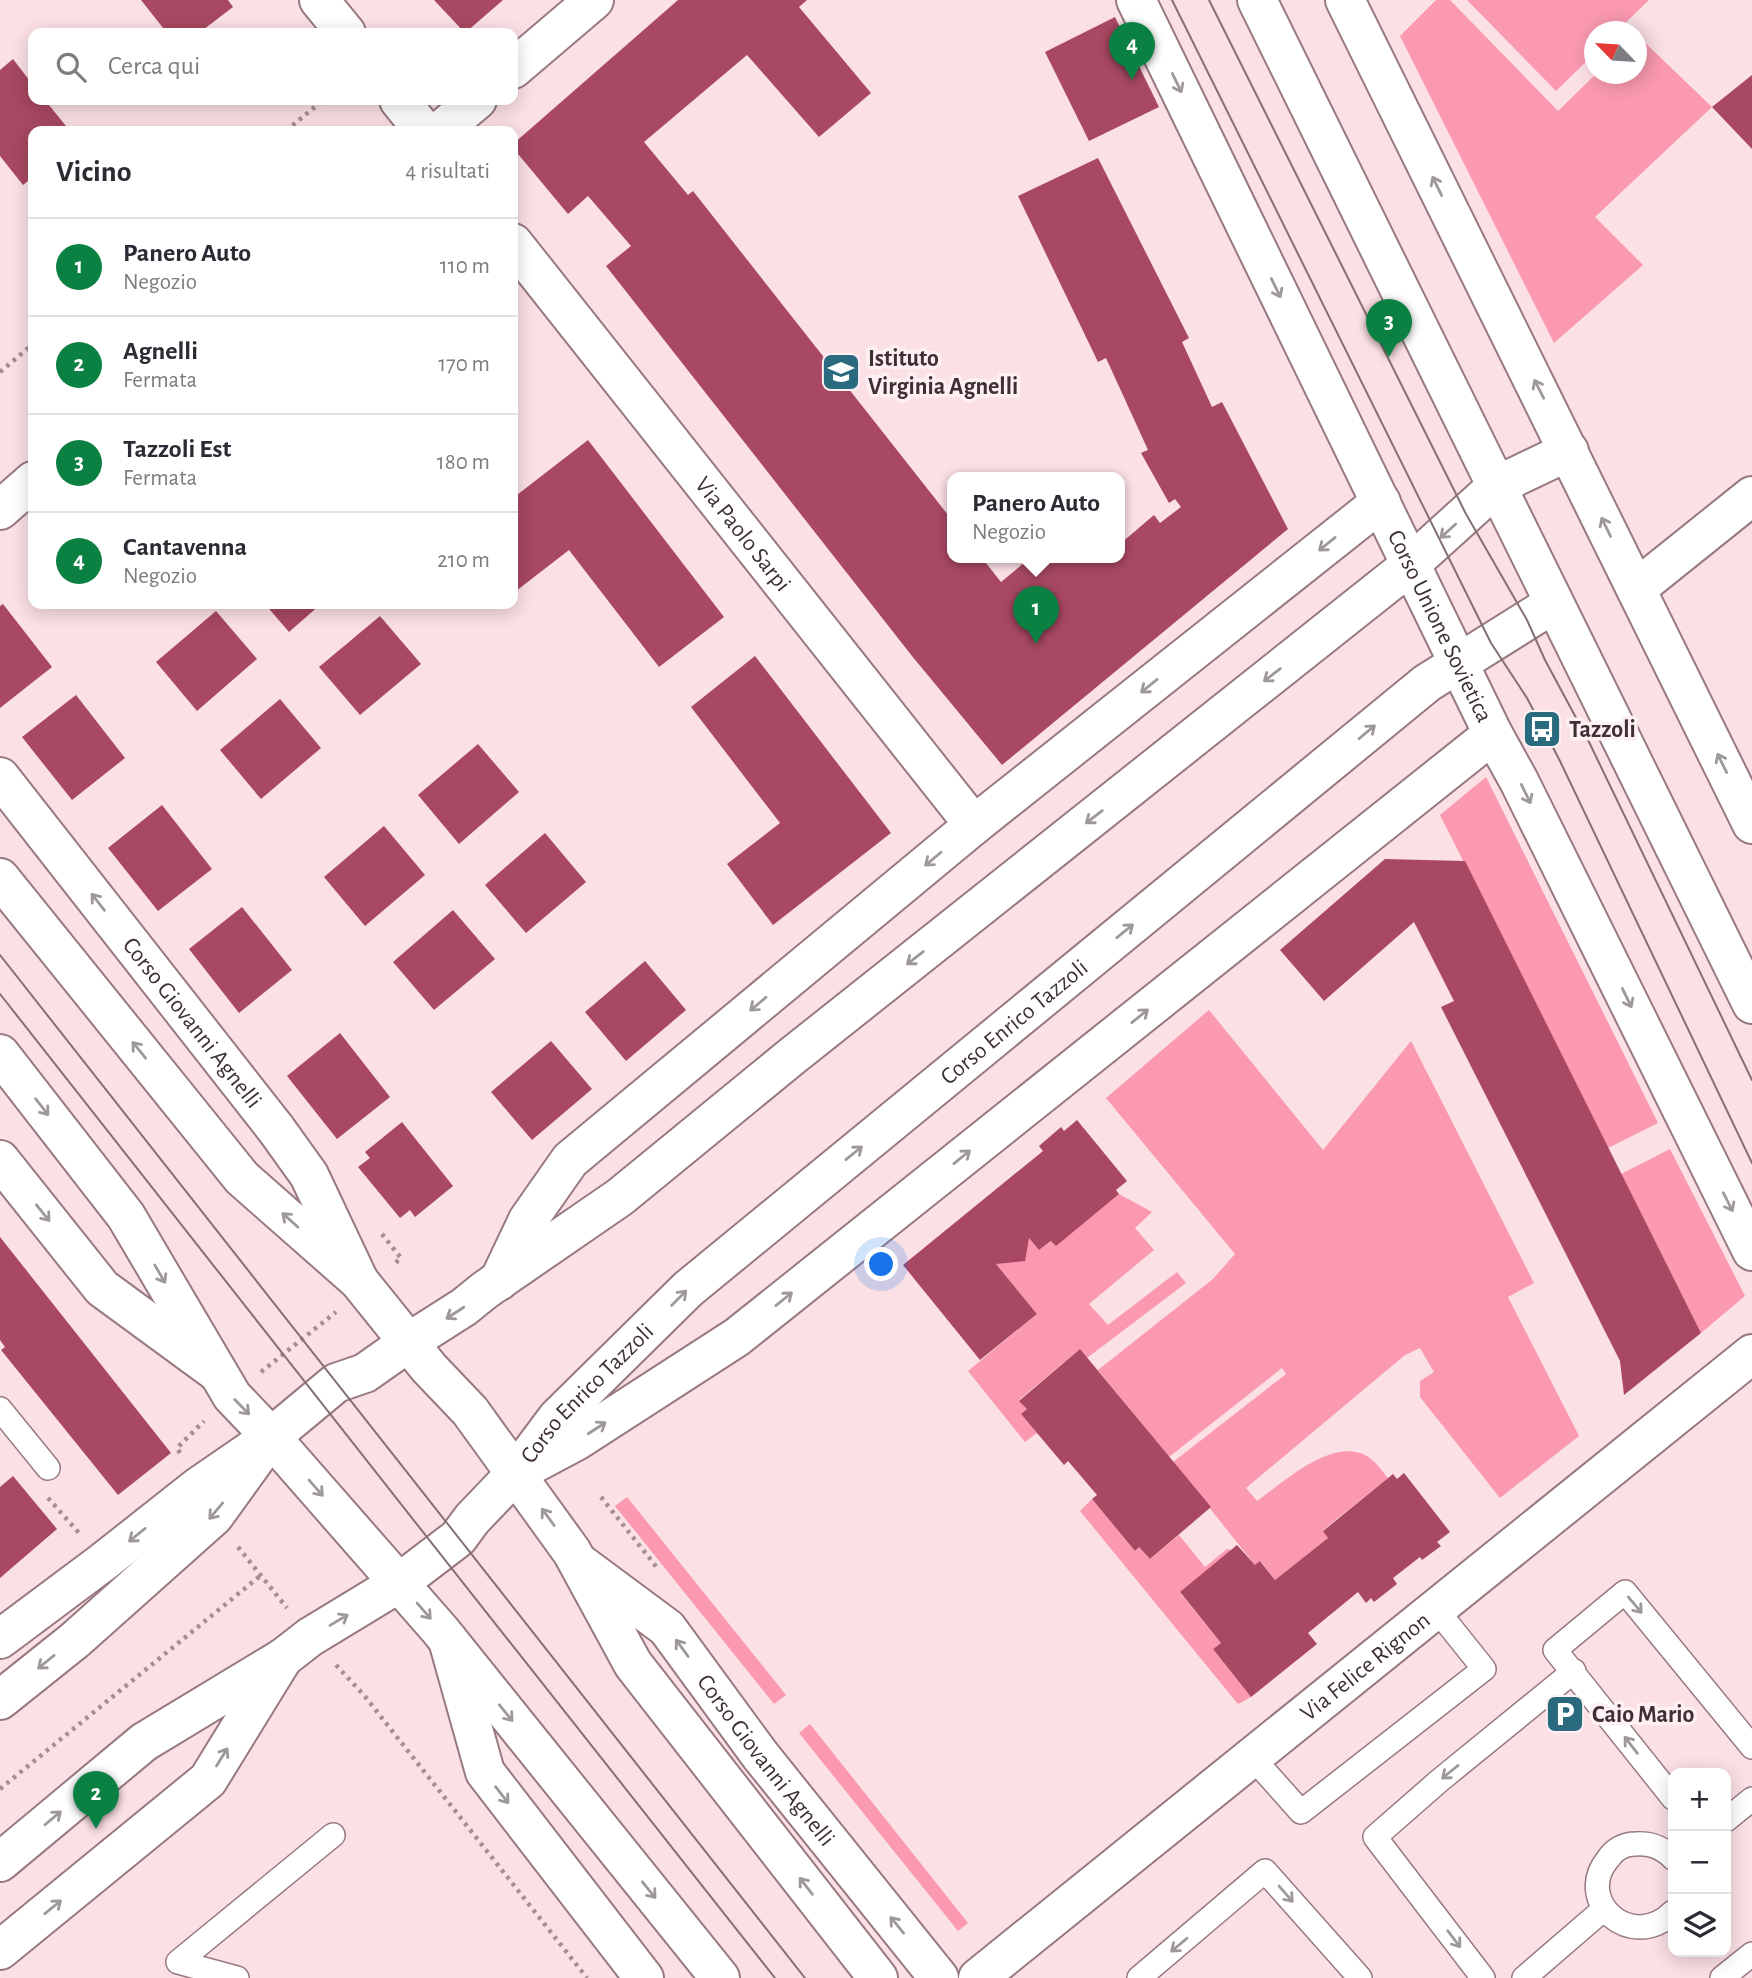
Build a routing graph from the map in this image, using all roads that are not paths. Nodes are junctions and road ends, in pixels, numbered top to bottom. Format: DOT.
graph roads {
  1 [pos="319,0"];
  2 [pos="594,0"];
  3 [pos="1136,0"];
  4 [pos="1257,0"];
  5 [pos="1345,0"];
  6 [pos="342,28"];
  7 [pos="518,65"];
  8 [pos="403,105"];
  9 [pos="471,105"];
  10 [pos="420,126"];
  11 [pos="446,126"];
  12 [pos="518,249"];
  13 [pos="1569,451"];
  14 [pos="28,485"];
  15 [pos="1498,485"];
  16 [pos="1752,496"];
  17 [pos="1381,502"];
  18 [pos="0,510"];
  19 [pos="1411,565"];
  20 [pos="1636,589"];
  21 [pos="1553,604"];
  22 [pos="1459,663"];
  23 [pos="1493,734"];
  24 [pos="0,777"];
  25 [pos="1752,824"];
  26 [pos="974,825"];
  27 [pos="0,878"];
  28 [pos="1752,1004"];
  29 [pos="0,1054"];
  30 [pos="0,1160"];
  31 [pos="1752,1251"];
  32 [pos="359,1281"];
  33 [pos="499,1281"];
  34 [pos="409,1342"];
  35 [pos="1752,1354"];
  36 [pos="218,1373"];
  37 [pos="0,1409"];
  38 [pos="8,1436"];
  39 [pos="271,1437"];
  40 [pos="48,1468"];
  41 [pos="516,1472"];
  42 [pos="206,1501"];
  43 [pos="578,1562"];
  44 [pos="399,1583"];
  45 [pos="1436,1609"];
  46 [pos="0,1639"];
  47 [pos="448,1640"];
  48 [pos="296,1648"];
  49 [pos="1574,1671"];
  50 [pos="0,1700"];
  51 [pos="1752,1747"];
  52 [pos="1252,1757"];
  53 [pos="1668,1792"];
  54 [pos="1752,1799"];
  55 [pos="1731,1816"];
  56 [pos="333,1835"];
  57 [pos="1668,1854"];
  58 [pos="0,1862"];
  59 [pos="1604,1909"];
  60 [pos="1668,1917"];
  61 [pos="0,1950"];
  62 [pos="1752,1954"];
  63 [pos="237,1978"];
  64 [pos="644,1978"];
  65 [pos="720,1978"];
  66 [pos="878,1978"];
  67 [pos="939,1978"];
  68 [pos="978,1978"];
  69 [pos="1139,1978"];
  70 [pos="1360,1978"];
  71 [pos="1483,1978"];
  72 [pos="1524,1978"];
  73 [pos="1722,1978"];
  1 -- 6 [label="street"];
  2 -- 7 [label="street"];
  3 -- 17 [label="street, Corso Unione Sovietica, one-way"];
  4 -- 15 [label="street"];
  13 -- 5 [label="street, one-way"];
  8 -- 10 [label="street"];
  9 -- 11 [label="street"];
  12 -- 26 [label="street, Via Paolo Sarpi"];
  13 -- 15 [label="street"];
  20 -- 13 [label="street, one-way"];
  14 -- 18 [label="street"];
  15 -- 19 [label="street, one-way"];
  15 -- 21 [label="street"];
  16 -- 20 [label="street"];
  17 -- 19 [label="street, Corso Unione Sovietica"];
  17 -- 26 [label="street, one-way"];
  19 -- 22 [label="street, Corso Unione Sovietica"];
  19 -- 33 [label="street, one-way"];
  25 -- 20 [label="street, one-way"];
  21 -- 22 [label="street, Corso Enrico Tazzoli"];
  21 -- 28 [label="street"];
  22 -- 23 [label="street, Corso Unione Sovietica"];
  41 -- 22 [label="street, Corso Enrico Tazzoli, one-way"];
  23 -- 31 [label="street, Corso Unione Sovietica, one-way"];
  41 -- 23 [label="street, Corso Enrico Tazzoli, one-way"];
  32 -- 24 [label="street, Corso Giovanni Agnelli, one-way"];
  26 -- 33 [label="street, one-way"];
  32 -- 27 [label="street, Corso Giovanni Agnelli, one-way"];
  29 -- 36 [label="street, one-way"];
  30 -- 36 [label="street, one-way"];
  32 -- 34 [label="street, Corso Giovanni Agnelli"];
  33 -- 34 [label="street, one-way"];
  34 -- 39 [label="street"];
  34 -- 41 [label="street, Corso Giovanni Agnelli"];
  35 -- 45 [label="street, Via Felice Rignon"];
  36 -- 39 [label="street, one-way"];
  37 -- 38 [label="lane"];
  38 -- 40 [label="lane"];
  39 -- 42 [label="street, one-way"];
  39 -- 44 [label="street, one-way"];
  43 -- 41 [label="street, Corso Giovanni Agnelli, one-way"];
  41 -- 44 [label="street"];
  42 -- 46 [label="street, one-way"];
  42 -- 50 [label="street, one-way"];
  66 -- 43 [label="street, Corso Giovanni Agnelli, one-way"];
  67 -- 43 [label="street, Corso Giovanni Agnelli, one-way"];
  44 -- 47 [label="street, one-way"];
  48 -- 44 [label="street, one-way"];
  45 -- 52 [label="street, Via Felice Rignon"];
  45 -- 52 [label="lane"];
  47 -- 64 [label="street, one-way"];
  47 -- 65 [label="street, one-way"];
  58 -- 48 [label="street, one-way"];
  61 -- 48 [label="street, one-way"];
  49 -- 51 [label="lane, one-way"];
  53 -- 49 [label="lane, one-way"];
  49 -- 71 [label="lane, one-way"];
  52 -- 68 [label="street, Via Felice Rignon"];
  54 -- 55 [label="lane"];
  56 -- 63 [label="lane"];
  57 -- 59 [label="lane"];
  59 -- 60 [label="lane"];
  59 -- 72 [label="lane"];
  62 -- 73 [label="lane"];
  69 -- 70 [label="lane"];
}
